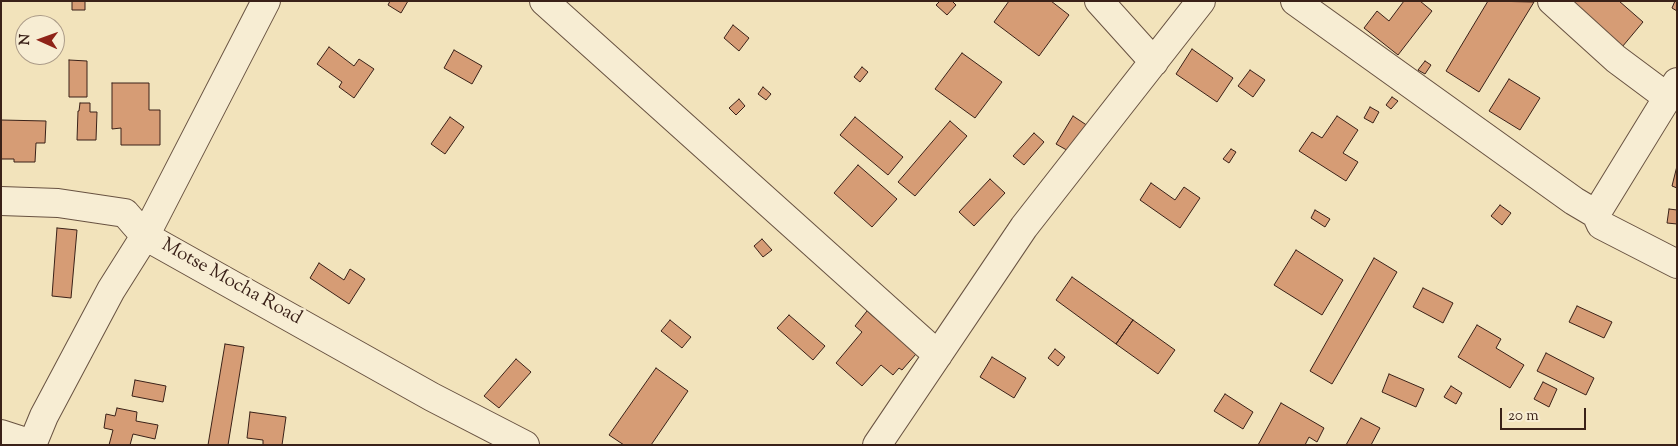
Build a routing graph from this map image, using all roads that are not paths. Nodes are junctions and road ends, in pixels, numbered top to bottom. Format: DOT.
graph roads {
  1 [pos="266,1"];
  2 [pos="544,1"];
  3 [pos="1099,1"];
  4 [pos="1201,1"];
  5 [pos="1295,1"];
  6 [pos="1552,1"];
  7 [pos="1154,62"];
  8 [pos="1672,90"];
  9 [pos="1,201"];
  10 [pos="1596,214"];
  11 [pos="145,236"];
  12 [pos="1677,264"];
  13 [pos="938,355"];
  14 [pos="1,434"];
  15 [pos="32,444"];
  16 [pos="525,445"];
  17 [pos="877,445"];
  1 -- 11 [label="street"];
  2 -- 13 [label="street"];
  3 -- 7 [label="street"];
  4 -- 7 [label="street"];
  5 -- 10 [label="street"];
  6 -- 8 [label="street"];
  7 -- 13 [label="street"];
  8 -- 10 [label="street"];
  9 -- 11 [label="street"];
  10 -- 12 [label="street"];
  11 -- 15 [label="street, Motse Mocha Road"];
  11 -- 16 [label="street, Motse Mocha Road"];
  13 -- 17 [label="street"];
  14 -- 15 [label="street"];
}
